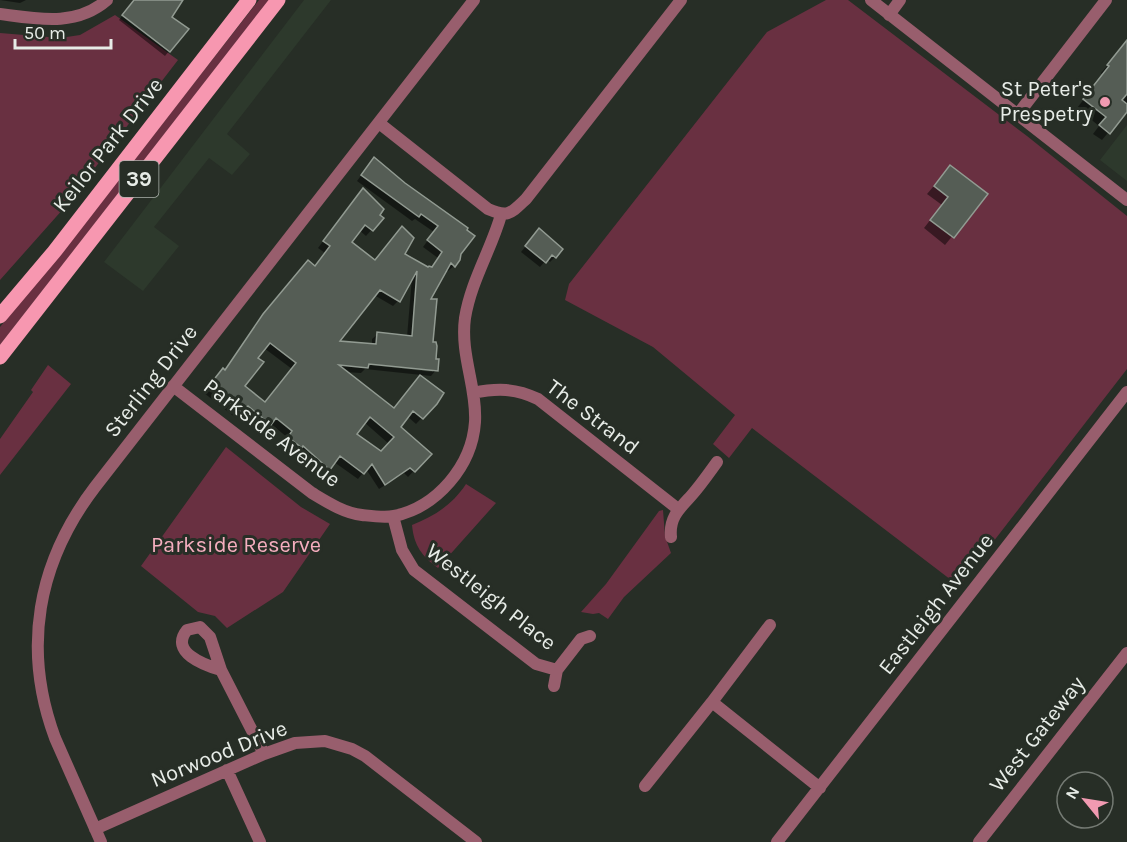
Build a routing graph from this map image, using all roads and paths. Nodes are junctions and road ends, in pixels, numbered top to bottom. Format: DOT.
graph roads {
  1 [pos="108,0"];
  2 [pos="249,0"];
  3 [pos="278,0"];
  4 [pos="474,0"];
  5 [pos="681,0"];
  6 [pos="871,0"];
  7 [pos="900,0"];
  8 [pos="1106,0"];
  9 [pos="0,14"];
  10 [pos="889,15"];
  11 [pos="1018,114"];
  12 [pos="379,123"];
  13 [pos="1127,200"];
  14 [pos="501,214"];
  15 [pos="0,316"];
  16 [pos="0,357"];
  17 [pos="174,386"];
  18 [pos="1127,392"];
  19 [pos="472,393"];
  20 [pos="717,462"];
  21 [pos="678,509"];
  22 [pos="393,516"];
  23 [pos="670,537"];
  24 [pos="770,625"];
  25 [pos="590,636"];
  26 [pos="1127,653"];
  27 [pos="221,670"];
  28 [pos="557,670"];
  29 [pos="555,686"];
  30 [pos="712,702"];
  31 [pos="264,754"];
  32 [pos="227,770"];
  33 [pos="645,786"];
  34 [pos="820,788"];
  35 [pos="95,829"];
  36 [pos="101,842"];
  37 [pos="260,842"];
  38 [pos="476,842"];
  39 [pos="777,842"];
  40 [pos="980,842"];
  1 -- 9 [label="street"];
  2 -- 15 [label="main road, Keilor Park Drive / 39"];
  3 -- 16 [label="main road, Keilor Park Drive / 39"];
  4 -- 12 [label="street, Sterling Drive"];
  5 -- 14 [label="street"];
  6 -- 10 [label="street"];
  7 -- 10 [label="street"];
  8 -- 11 [label="street"];
  10 -- 11 [label="street"];
  11 -- 13 [label="street"];
  12 -- 14 [label="street"];
  12 -- 17 [label="street, Sterling Drive"];
  14 -- 19 [label="street, Parkside Avenue"];
  17 -- 22 [label="street, Parkside Avenue"];
  17 -- 35 [label="street, Sterling Drive"];
  18 -- 34 [label="street, Eastleigh Avenue"];
  19 -- 21 [label="street, The Strand"];
  19 -- 22 [label="street, Parkside Avenue"];
  20 -- 21 [label="street"];
  21 -- 23 [label="street"];
  22 -- 28 [label="street, Westleigh Place"];
  24 -- 30 [label="street"];
  25 -- 28 [label="street, Westleigh Place"];
  26 -- 40 [label="street, West Gateway"];
  27 -- 31 [label="street"];
  28 -- 29 [label="street, Westleigh Place"];
  30 -- 33 [label="street"];
  30 -- 34 [label="street"];
  31 -- 32 [label="street, Norwood Drive"];
  31 -- 38 [label="street, Norwood Drive"];
  32 -- 35 [label="street, Norwood Drive"];
  32 -- 37 [label="street"];
  34 -- 39 [label="street, Eastleigh Avenue"];
  35 -- 36 [label="street, Sterling Drive"];
}
